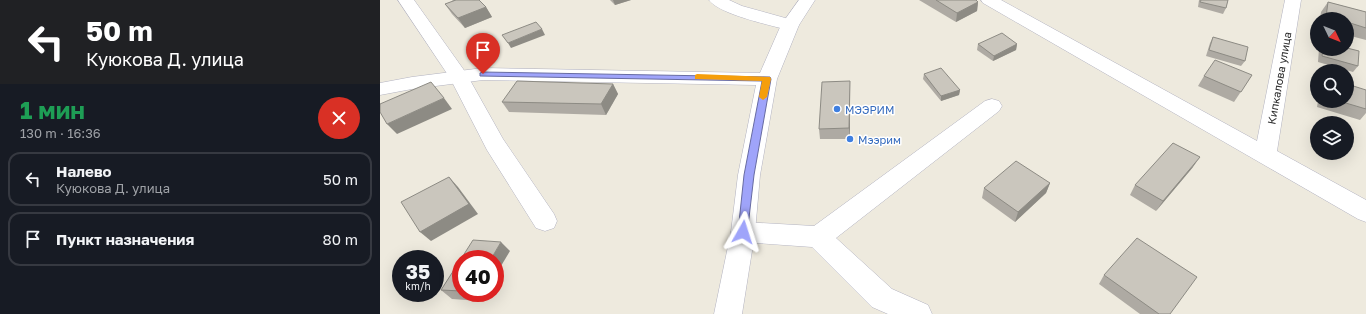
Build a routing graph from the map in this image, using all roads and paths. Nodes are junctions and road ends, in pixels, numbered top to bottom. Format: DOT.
graph roads {
  1 [pos="406,0"];
  2 [pos="717,0"];
  3 [pos="807,0"];
  4 [pos="989,0"];
  5 [pos="1293,0"];
  6 [pos="790,25"];
  7 [pos="459,77"];
  8 [pos="767,79"];
  9 [pos="380,90"];
  10 [pos="992,106"];
  11 [pos="1265,155"];
  12 [pos="1366,212"];
  13 [pos="545,221"];
  14 [pos="743,232"];
  15 [pos="818,237"];
  16 [pos="728,314"];
  17 [pos="918,314"];
  1 -- 7 [label="street"];
  2 -- 6 [label="street"];
  3 -- 6 [label="street"];
  4 -- 11 [label="street"];
  5 -- 11 [label="street, Кипкалова улица"];
  6 -- 8 [label="street"];
  7 -- 8 [label="street"];
  7 -- 9 [label="street"];
  7 -- 13 [label="street"];
  8 -- 14 [label="street"];
  10 -- 15 [label="street"];
  11 -- 12 [label="street"];
  14 -- 15 [label="street"];
  14 -- 16 [label="street"];
  15 -- 17 [label="street"];
}
